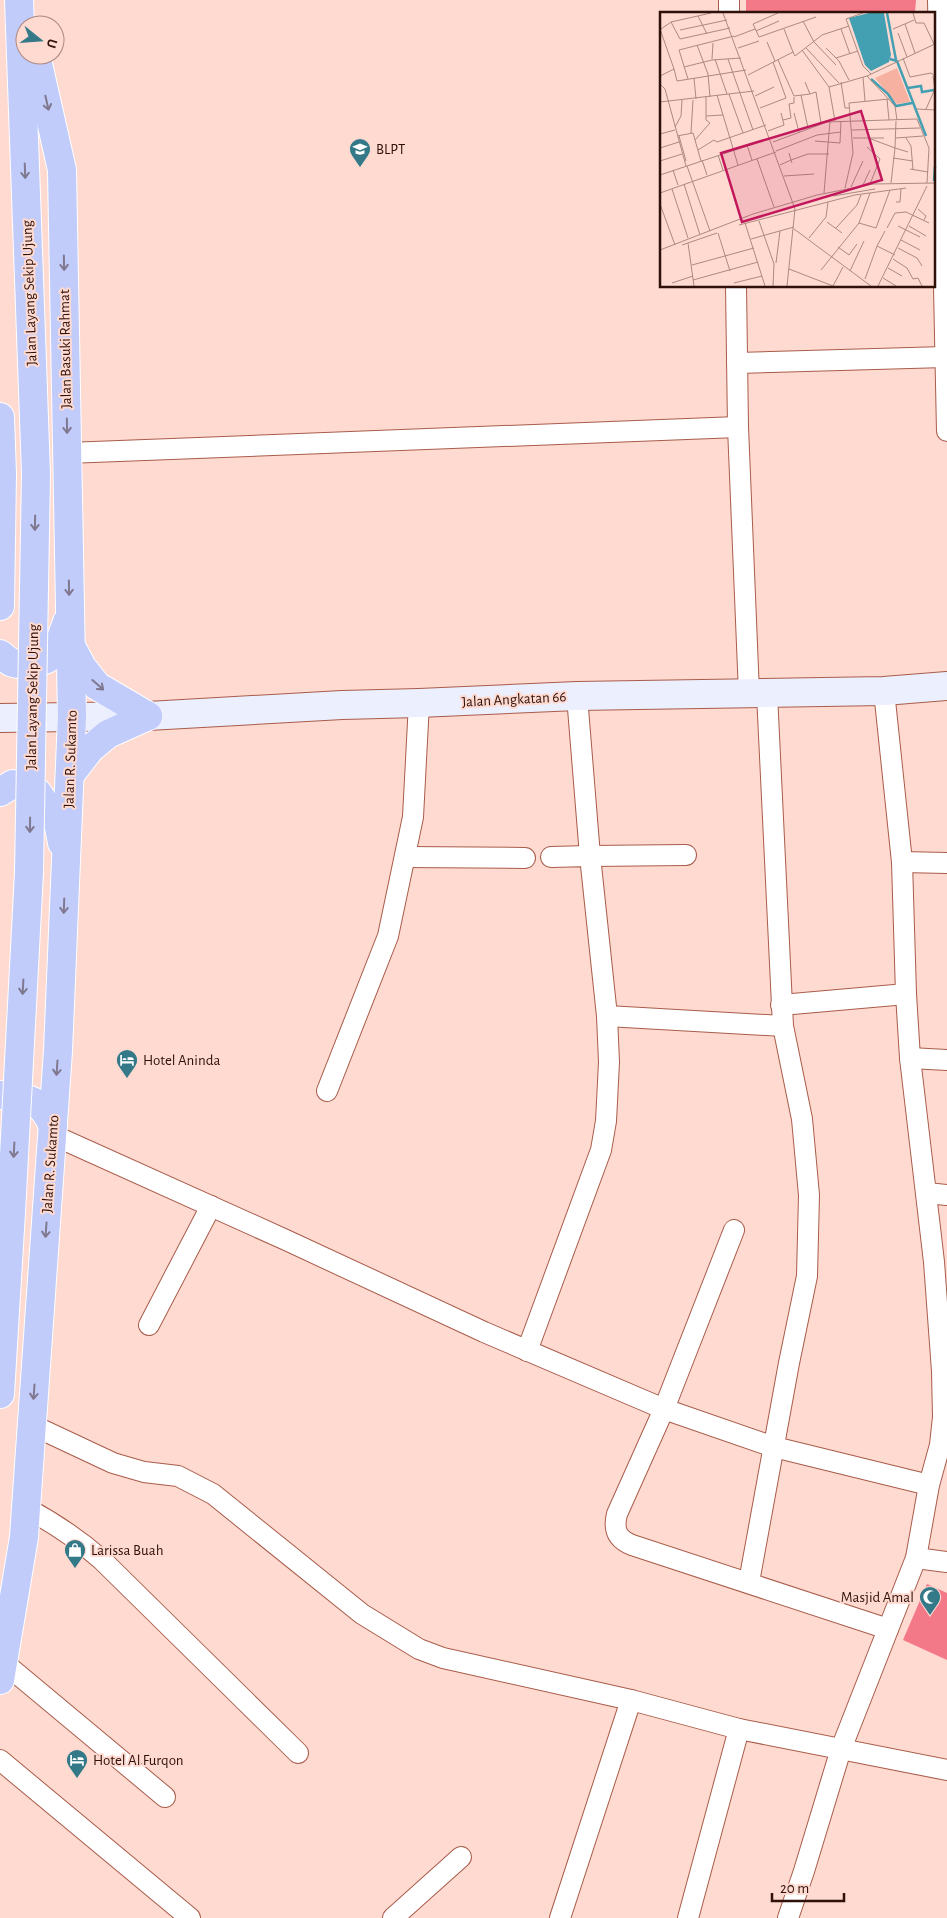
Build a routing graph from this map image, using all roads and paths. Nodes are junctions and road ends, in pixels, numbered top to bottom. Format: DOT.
graph roads {
  1 [pos="18,0"];
  2 [pos="23,0"];
  3 [pos="938,0"];
  4 [pos="27,15"];
  5 [pos="38,65"];
  6 [pos="940,145"];
  7 [pos="736,288"];
  8 [pos="945,356"];
  9 [pos="737,362"];
  10 [pos="0,417"];
  11 [pos="738,427"];
  12 [pos="947,431"];
  13 [pos="67,453"];
  14 [pos="0,606"];
  15 [pos="70,616"];
  16 [pos="70,645"];
  17 [pos="0,654"];
  18 [pos="947,686"];
  19 [pos="884,691"];
  20 [pos="758,693"];
  21 [pos="577,696"];
  22 [pos="419,703"];
  23 [pos="148,716"];
  24 [pos="76,717"];
  25 [pos="0,718"];
  26 [pos="70,775"];
  27 [pos="0,792"];
  28 [pos="686,855"];
  29 [pos="590,856"];
  30 [pos="406,857"];
  31 [pos="551,857"];
  32 [pos="525,858"];
  33 [pos="902,862"];
  34 [pos="66,863"];
  35 [pos="947,863"];
  36 [pos="906,994"];
  37 [pos="781,1005"];
  38 [pos="608,1016"];
  39 [pos="783,1026"];
  40 [pos="910,1058"];
  41 [pos="947,1060"];
  42 [pos="327,1091"];
  43 [pos="0,1095"];
  44 [pos="53,1130"];
  45 [pos="937,1194"];
  46 [pos="211,1206"];
  47 [pos="734,1230"];
  48 [pos="149,1325"];
  49 [pos="527,1351"];
  50 [pos="945,1371"];
  51 [pos="0,1394"];
  52 [pos="664,1409"];
  53 [pos="32,1425"];
  54 [pos="774,1447"];
  55 [pos="929,1484"];
  56 [pos="26,1508"];
  57 [pos="916,1558"];
  58 [pos="947,1562"];
  59 [pos="749,1582"];
  60 [pos="888,1629"];
  61 [pos="2,1671"];
  62 [pos="631,1700"];
  63 [pos="739,1729"];
  64 [pos="841,1749"];
  65 [pos="298,1753"];
  66 [pos="0,1760"];
  67 [pos="947,1770"];
  68 [pos="165,1798"];
  69 [pos="461,1857"];
  70 [pos="190,1918"];
  71 [pos="393,1918"];
  72 [pos="560,1918"];
  73 [pos="688,1918"];
  74 [pos="788,1918"];
  1 -- 51 [label="highway, Jalan Layang Sekip Ujung, one-way, bridge"];
  2 -- 4 [label="highway"];
  3 -- 6 [label="street"];
  5 -- 13 [label="highway, Jalan Basuki Rahmat, one-way"];
  6 -- 8 [label="street"];
  7 -- 9 [label="street"];
  8 -- 9 [label="street"];
  8 -- 12 [label="street"];
  9 -- 11 [label="street"];
  10 -- 14 [label="highway"];
  11 -- 13 [label="street"];
  11 -- 20 [label="street"];
  13 -- 15 [label="highway, Jalan Basuki Rahmat, one-way"];
  15 -- 16 [label="highway, Jalan Basuki Rahmat"];
  15 -- 17 [label="highway"];
  16 -- 23 [label="highway, one-way"];
  16 -- 24 [label="highway, Jalan R. Sukamto"];
  18 -- 19 [label="street, Jalan Angkatan 66"];
  19 -- 20 [label="street, Jalan Angkatan 66"];
  19 -- 33 [label="street"];
  20 -- 21 [label="street, Jalan Angkatan 66"];
  20 -- 37 [label="street"];
  21 -- 22 [label="street, Jalan Angkatan 66"];
  21 -- 29 [label="street"];
  22 -- 23 [label="street, Jalan Angkatan 66"];
  22 -- 30 [label="street"];
  23 -- 24 [label="street, Jalan Angkatan 66"];
  23 -- 26 [label="highway"];
  24 -- 25 [label="street, Jalan Angkatan 66"];
  24 -- 26 [label="highway, Jalan R. Sukamto"];
  26 -- 34 [label="highway, Jalan R. Sukamto"];
  27 -- 34 [label="highway"];
  28 -- 29 [label="street"];
  29 -- 31 [label="street"];
  29 -- 38 [label="street"];
  30 -- 32 [label="street"];
  30 -- 42 [label="street"];
  33 -- 35 [label="street"];
  33 -- 36 [label="street"];
  34 -- 44 [label="highway, Jalan R. Sukamto, one-way"];
  36 -- 37 [label="street"];
  36 -- 40 [label="street"];
  37 -- 39 [label="street"];
  38 -- 39 [label="street"];
  38 -- 49 [label="street"];
  39 -- 54 [label="street"];
  40 -- 41 [label="street"];
  40 -- 45 [label="street"];
  43 -- 44 [label="highway"];
  44 -- 46 [label="street"];
  44 -- 53 [label="highway, Jalan R. Sukamto, one-way"];
  45 -- 50 [label="street"];
  46 -- 48 [label="street"];
  46 -- 49 [label="street"];
  47 -- 52 [label="street"];
  49 -- 52 [label="street"];
  50 -- 55 [label="street"];
  52 -- 54 [label="street"];
  52 -- 59 [label="street"];
  53 -- 56 [label="highway, Jalan R. Sukamto"];
  53 -- 62 [label="street"];
  54 -- 55 [label="street"];
  54 -- 59 [label="street"];
  55 -- 57 [label="street"];
  56 -- 61 [label="highway, Jalan R. Sukamto"];
  56 -- 65 [label="street"];
  57 -- 58 [label="street"];
  57 -- 60 [label="street"];
  59 -- 60 [label="street"];
  60 -- 64 [label="street"];
  61 -- 68 [label="street"];
  62 -- 63 [label="street"];
  62 -- 72 [label="street"];
  63 -- 64 [label="street"];
  63 -- 73 [label="street"];
  64 -- 67 [label="street"];
  64 -- 74 [label="street"];
  66 -- 70 [label="street"];
  69 -- 71 [label="street"];
}
